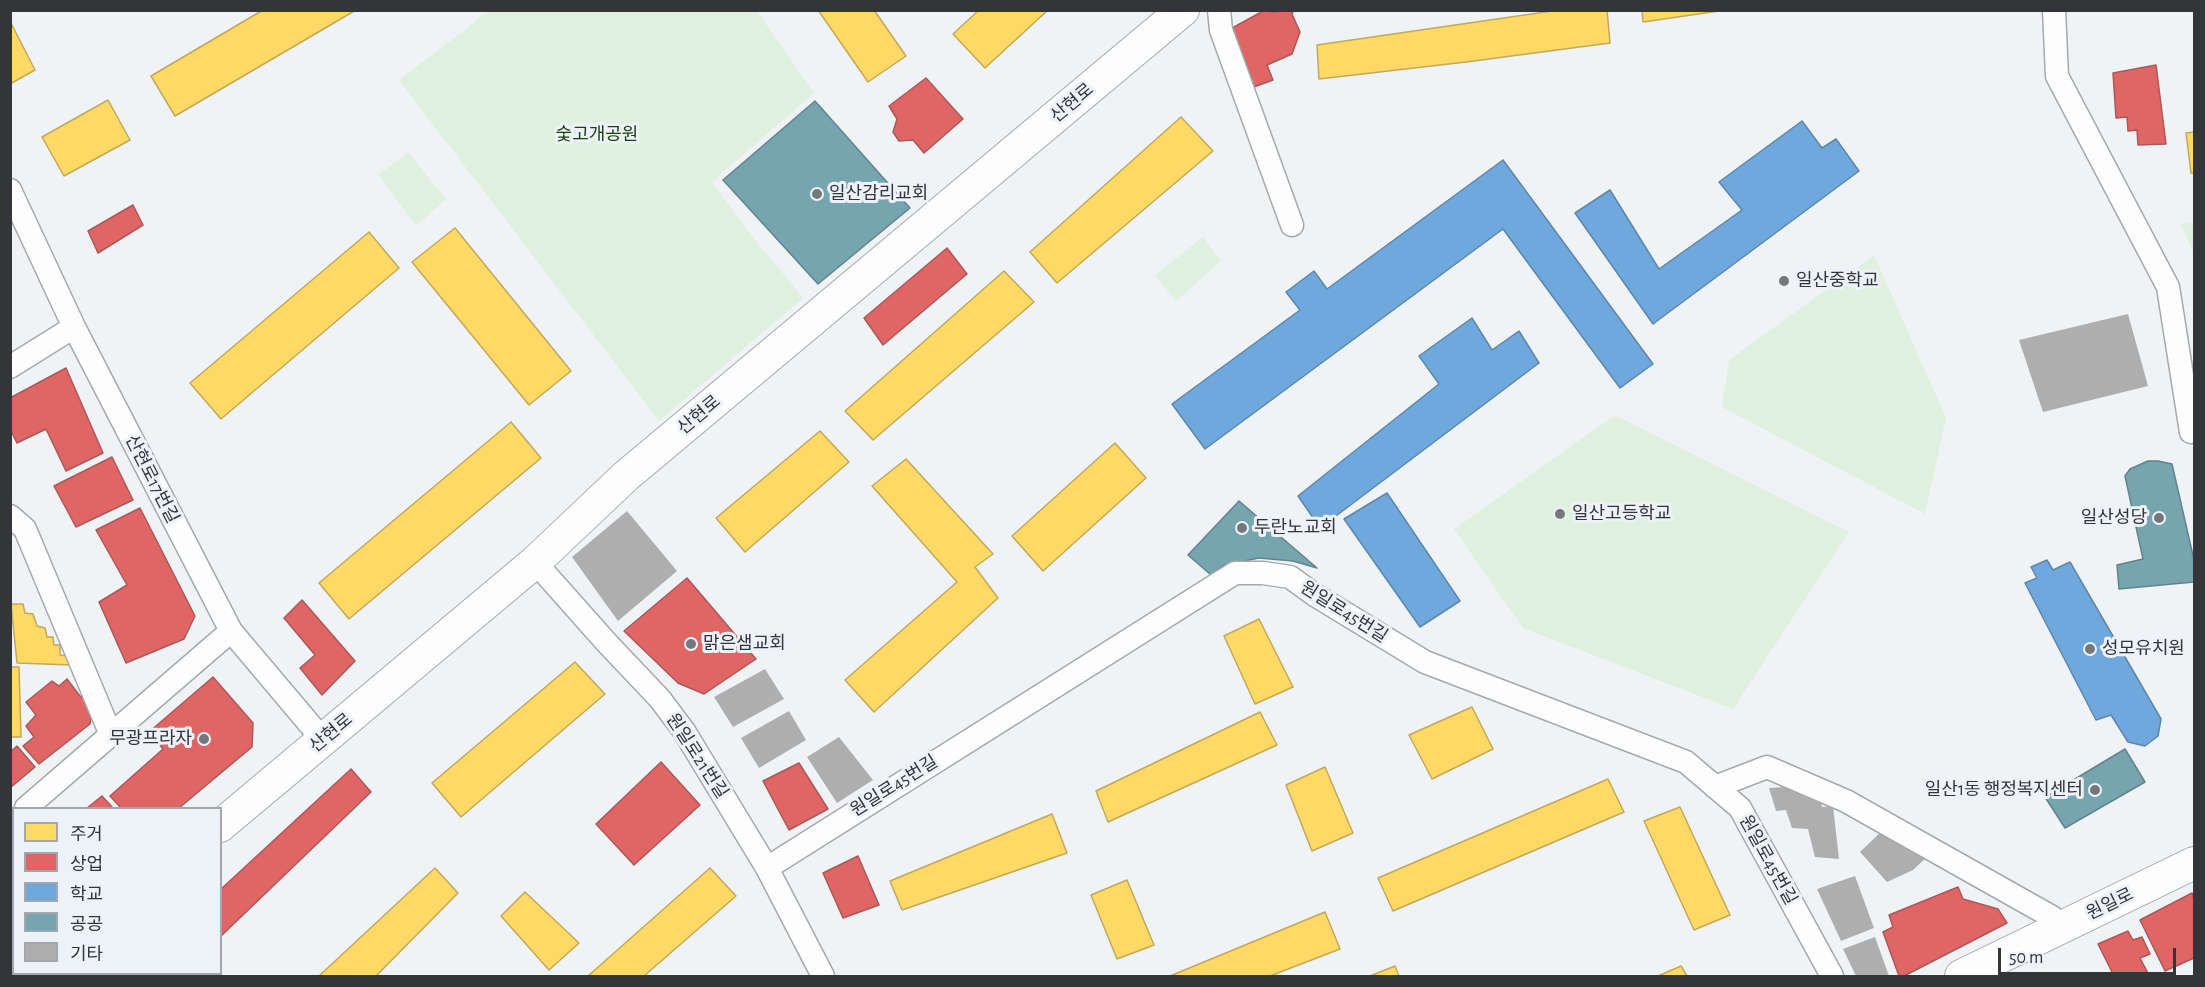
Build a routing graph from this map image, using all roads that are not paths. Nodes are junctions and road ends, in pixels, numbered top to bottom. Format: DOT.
graph roads {
  1 [pos="1183,10"];
  2 [pos="1219,10"];
  3 [pos="2054,10"];
  4 [pos="10,190"];
  5 [pos="1292,225"];
  6 [pos="74,327"];
  7 [pos="10,367"];
  8 [pos="2193,432"];
  9 [pos="10,516"];
  10 [pos="535,562"];
  11 [pos="231,631"];
  12 [pos="111,735"];
  13 [pos="323,740"];
  14 [pos="1715,787"];
  15 [pos="27,807"];
  16 [pos="222,824"];
  17 [pos="2194,863"];
  18 [pos="767,868"];
  19 [pos="2060,928"];
  20 [pos="823,976"];
  21 [pos="1832,976"];
  22 [pos="1962,976"];
  1 -- 10 [label="main road, 산현로"];
  2 -- 5 [label="street"];
  3 -- 8 [label="street"];
  4 -- 6 [label="street, 산현로17번길"];
  6 -- 7 [label="street"];
  6 -- 11 [label="street, 산현로17번길"];
  9 -- 12 [label="street"];
  10 -- 13 [label="main road, 산현로"];
  10 -- 18 [label="street, 원일로21번길"];
  11 -- 12 [label="street"];
  11 -- 13 [label="street, 산현로17번길"];
  12 -- 15 [label="street"];
  13 -- 16 [label="main road, 산현로"];
  14 -- 18 [label="street, 원일로45번길"];
  14 -- 19 [label="street"];
  14 -- 21 [label="street, 원일로45번길"];
  17 -- 19 [label="main road, 원일로"];
  18 -- 20 [label="street, 원일로21번길"];
  19 -- 22 [label="main road, 원일로"];
}
